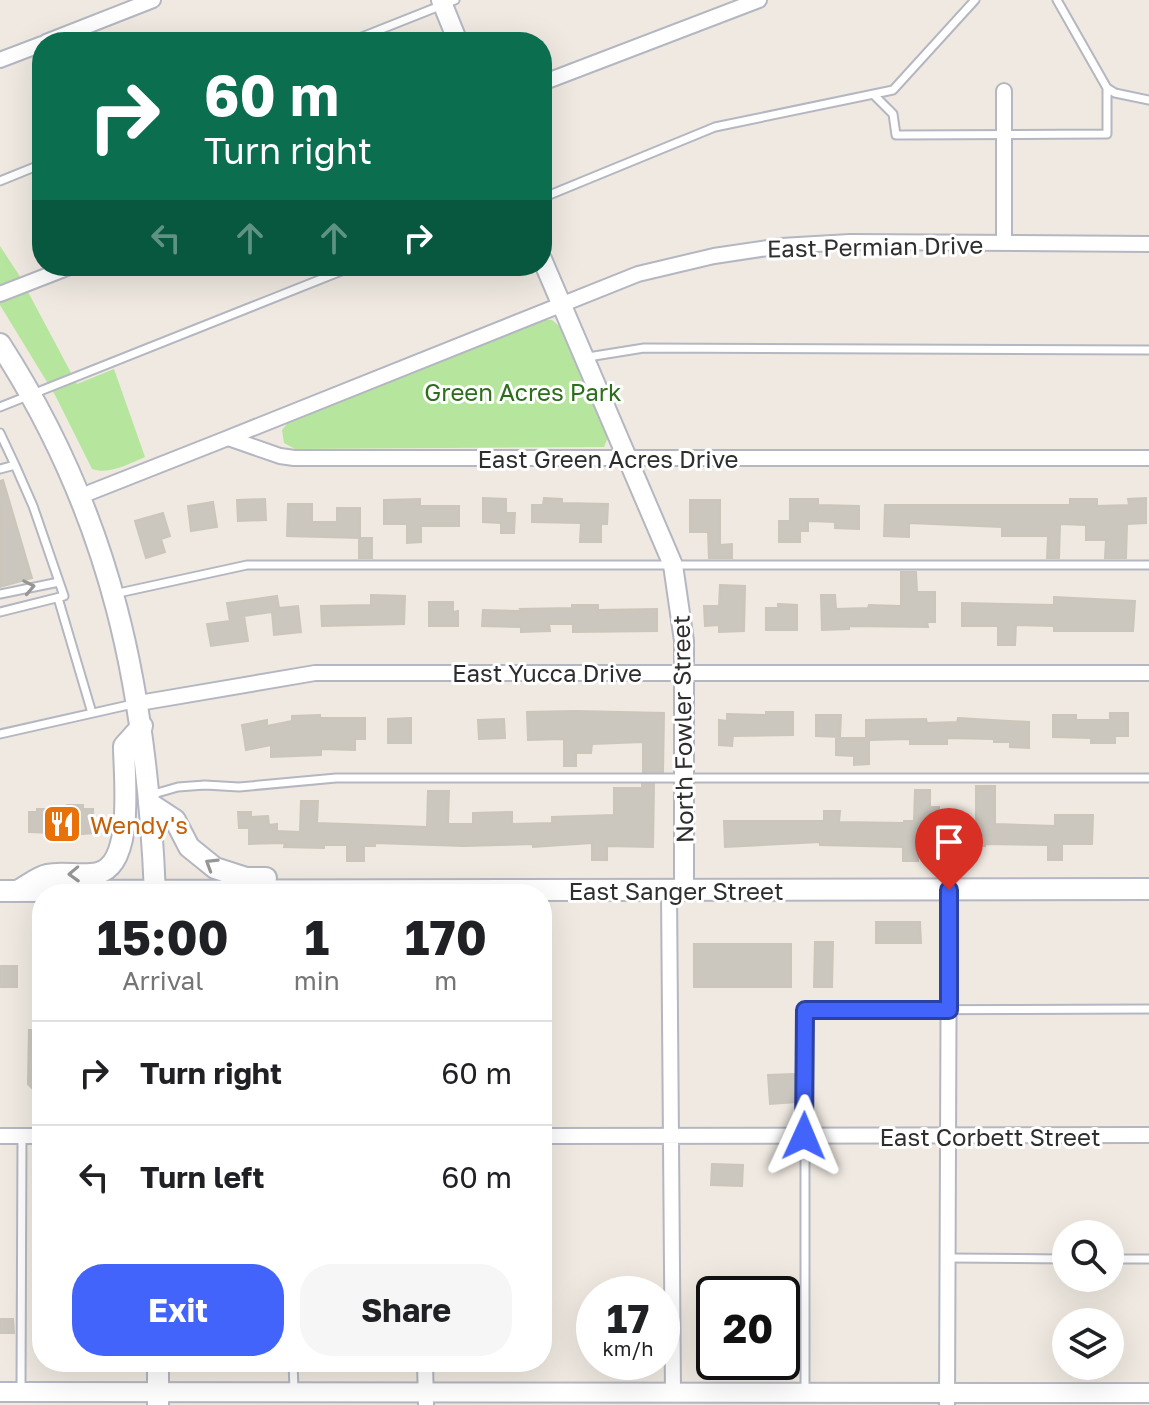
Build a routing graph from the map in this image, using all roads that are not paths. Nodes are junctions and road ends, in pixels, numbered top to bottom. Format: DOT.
graph roads {
  1 [pos="153,0"];
  2 [pos="759,0"];
  3 [pos="975,0"];
  4 [pos="1057,0"];
  5 [pos="446,1"];
  6 [pos="72,32"];
  7 [pos="373,32"];
  8 [pos="455,32"];
  9 [pos="32,48"];
  10 [pos="0,60"];
  11 [pos="552,79"];
  12 [pos="1107,88"];
  13 [pos="1004,91"];
  14 [pos="874,95"];
  15 [pos="1149,100"];
  16 [pos="1005,136"];
  17 [pos="32,168"];
  18 [pos="0,181"];
  19 [pos="552,194"];
  20 [pos="1004,243"];
  21 [pos="1149,244"];
  22 [pos="46,276"];
  23 [pos="329,276"];
  24 [pos="549,276"];
  25 [pos="0,294"];
  26 [pos="561,304"];
  27 [pos="0,344"];
  28 [pos="1149,350"];
  29 [pos="585,358"];
  30 [pos="33,395"];
  31 [pos="0,407"];
  32 [pos="0,433"];
  33 [pos="228,438"];
  34 [pos="627,458"];
  35 [pos="1149,458"];
  36 [pos="15,465"];
  37 [pos="0,469"];
  38 [pos="81,496"];
  39 [pos="673,565"];
  40 [pos="1149,565"];
  41 [pos="59,582"];
  42 [pos="0,594"];
  43 [pos="114,594"];
  44 [pos="58,598"];
  45 [pos="0,612"];
  46 [pos="684,672"];
  47 [pos="1149,673"];
  48 [pos="139,703"];
  49 [pos="92,713"];
  50 [pos="142,726"];
  51 [pos="0,734"];
  52 [pos="685,777"];
  53 [pos="1149,778"];
  54 [pos="149,799"];
  55 [pos="154,884"];
  56 [pos="386,884"];
  57 [pos="1149,889"];
  58 [pos="949,890"];
  59 [pos="8,891"];
  60 [pos="32,891"];
  61 [pos="552,891"];
  62 [pos="677,891"];
  63 [pos="1149,1009"];
  64 [pos="949,1010"];
  65 [pos="1149,1135"];
  66 [pos="0,1136"];
  67 [pos="22,1136"];
  68 [pos="32,1136"];
  69 [pos="552,1136"];
  70 [pos="673,1136"];
  71 [pos="804,1136"];
  72 [pos="949,1136"];
  73 [pos="950,1258"];
  74 [pos="1052,1259"];
  75 [pos="1124,1259"];
  76 [pos="1149,1259"];
  77 [pos="158,1372"];
  78 [pos="293,1372"];
  79 [pos="425,1372"];
  80 [pos="805,1391"];
  81 [pos="0,1392"];
  82 [pos="21,1392"];
  83 [pos="294,1393"];
  84 [pos="1149,1393"];
  85 [pos="681,1397"];
  86 [pos="158,1398"];
  87 [pos="426,1399"];
  88 [pos="948,1399"];
  1 -- 6 [label="street"];
  2 -- 11 [label="street"];
  3 -- 14 [label="lane"];
  4 -- 12 [label="lane"];
  5 -- 7 [label="lane"];
  5 -- 8 [label="street"];
  9 -- 10 [label="street"];
  12 -- 15 [label="lane"];
  12 -- 16 [label="lane"];
  13 -- 16 [label="street"];
  14 -- 16 [label="lane"];
  14 -- 19 [label="lane"];
  16 -- 20 [label="street"];
  17 -- 18 [label="lane"];
  20 -- 21 [label="street, East Permian Drive"];
  20 -- 26 [label="street, East Permian Drive"];
  22 -- 25 [label="street"];
  23 -- 30 [label="lane"];
  24 -- 26 [label="street, North Fowler Street"];
  26 -- 29 [label="street, North Fowler Street"];
  26 -- 33 [label="street, East Permian Drive"];
  27 -- 30 [label="main road"];
  28 -- 29 [label="lane"];
  29 -- 34 [label="street, North Fowler Street"];
  30 -- 31 [label="lane"];
  30 -- 38 [label="main road"];
  32 -- 36 [label="lane"];
  33 -- 34 [label="street, East Green Acres Drive"];
  33 -- 38 [label="street"];
  34 -- 35 [label="street, East Green Acres Drive"];
  34 -- 39 [label="street, North Fowler Street"];
  36 -- 37 [label="lane"];
  36 -- 41 [label="lane"];
  38 -- 43 [label="main road"];
  39 -- 40 [label="lane"];
  39 -- 43 [label="lane"];
  39 -- 46 [label="street, North Fowler Street"];
  42 -- 41 [label="lane, one-way"];
  41 -- 44 [label="lane"];
  43 -- 48 [label="main road"];
  44 -- 45 [label="lane"];
  44 -- 49 [label="lane"];
  46 -- 47 [label="street, East Yucca Drive"];
  46 -- 48 [label="street, East Yucca Drive"];
  46 -- 52 [label="street, North Fowler Street"];
  48 -- 49 [label="lane"];
  48 -- 50 [label="main road"];
  49 -- 51 [label="lane"];
  50 -- 54 [label="main road"];
  50 -- 59 [label="main road, one-way"];
  52 -- 53 [label="lane"];
  52 -- 54 [label="lane"];
  52 -- 62 [label="street, North Fowler Street"];
  54 -- 55 [label="main road"];
  56 -- 54 [label="main road, one-way"];
  57 -- 58 [label="main road, East Sanger Street"];
  58 -- 62 [label="main road, East Sanger Street"];
  58 -- 64 [label="street"];
  59 -- 60 [label="main road, East Sanger Street"];
  61 -- 62 [label="main road, East Sanger Street"];
  62 -- 70 [label="street, North Fowler Street"];
  63 -- 64 [label="lane"];
  64 -- 71 [label="lane"];
  64 -- 72 [label="street"];
  65 -- 72 [label="street, East Corbett Street"];
  66 -- 67 [label="street"];
  67 -- 68 [label="street"];
  67 -- 82 [label="lane"];
  69 -- 70 [label="street, East Corbett Street"];
  70 -- 71 [label="street, East Corbett Street"];
  70 -- 85 [label="street, North Fowler Street"];
  71 -- 72 [label="street, East Corbett Street"];
  71 -- 80 [label="lane"];
  72 -- 73 [label="street"];
  73 -- 74 [label="lane"];
  73 -- 88 [label="street"];
  75 -- 76 [label="lane"];
  77 -- 86 [label="main road"];
  78 -- 83 [label="lane"];
  79 -- 87 [label="street"];
  80 -- 85 [label="street"];
  80 -- 88 [label="street"];
  81 -- 82 [label="street"];
  82 -- 86 [label="street"];
  83 -- 86 [label="street"];
  83 -- 87 [label="street"];
  84 -- 88 [label="street"];
  85 -- 87 [label="street"];
}
